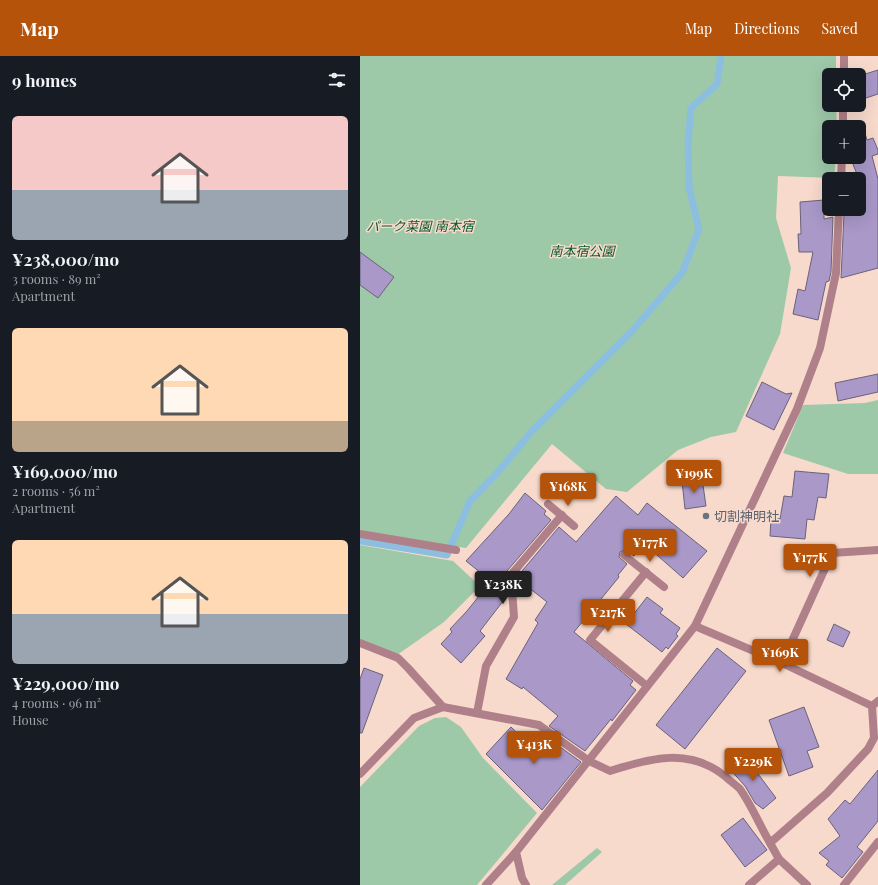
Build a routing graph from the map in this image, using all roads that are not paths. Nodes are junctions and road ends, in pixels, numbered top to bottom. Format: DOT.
graph roads {
  1 [pos="844,56"];
  2 [pos="844,68"];
  3 [pos="839,216"];
  4 [pos="548,504"];
  5 [pos="562,515"];
  6 [pos="574,526"];
  7 [pos="360,534"];
  8 [pos="456,550"];
  9 [pos="878,550"];
  10 [pos="624,554"];
  11 [pos="646,572"];
  12 [pos="664,587"];
  13 [pos="695,626"];
  14 [pos="360,643"];
  15 [pos="782,662"];
  16 [pos="647,686"];
  17 [pos="875,703"];
  18 [pos="443,707"];
  19 [pos="477,713"];
  20 [pos="589,760"];
  21 [pos="360,774"];
  22 [pos="878,842"];
  23 [pos="770,843"];
  24 [pos="516,852"];
  25 [pos="779,859"];
  26 [pos="486,885"];
  27 [pos="526,885"];
  28 [pos="749,885"];
  29 [pos="807,885"];
  30 [pos="844,885"];
  1 -- 2 [label="street"];
  3 -- 13 [label="street"];
  4 -- 5 [label="street"];
  5 -- 6 [label="street"];
  5 -- 19 [label="street"];
  7 -- 8 [label="street"];
  9 -- 15 [label="street"];
  10 -- 11 [label="street"];
  11 -- 12 [label="street"];
  11 -- 16 [label="street"];
  13 -- 15 [label="street"];
  13 -- 16 [label="street"];
  14 -- 18 [label="street"];
  15 -- 17 [label="street"];
  16 -- 20 [label="street"];
  17 -- 23 [label="street"];
  18 -- 19 [label="street"];
  18 -- 21 [label="street"];
  19 -- 20 [label="street"];
  20 -- 23 [label="street"];
  20 -- 24 [label="street"];
  22 -- 30 [label="street"];
  23 -- 25 [label="street"];
  24 -- 26 [label="street"];
  24 -- 27 [label="street"];
  25 -- 28 [label="street"];
  25 -- 29 [label="street"];
}
